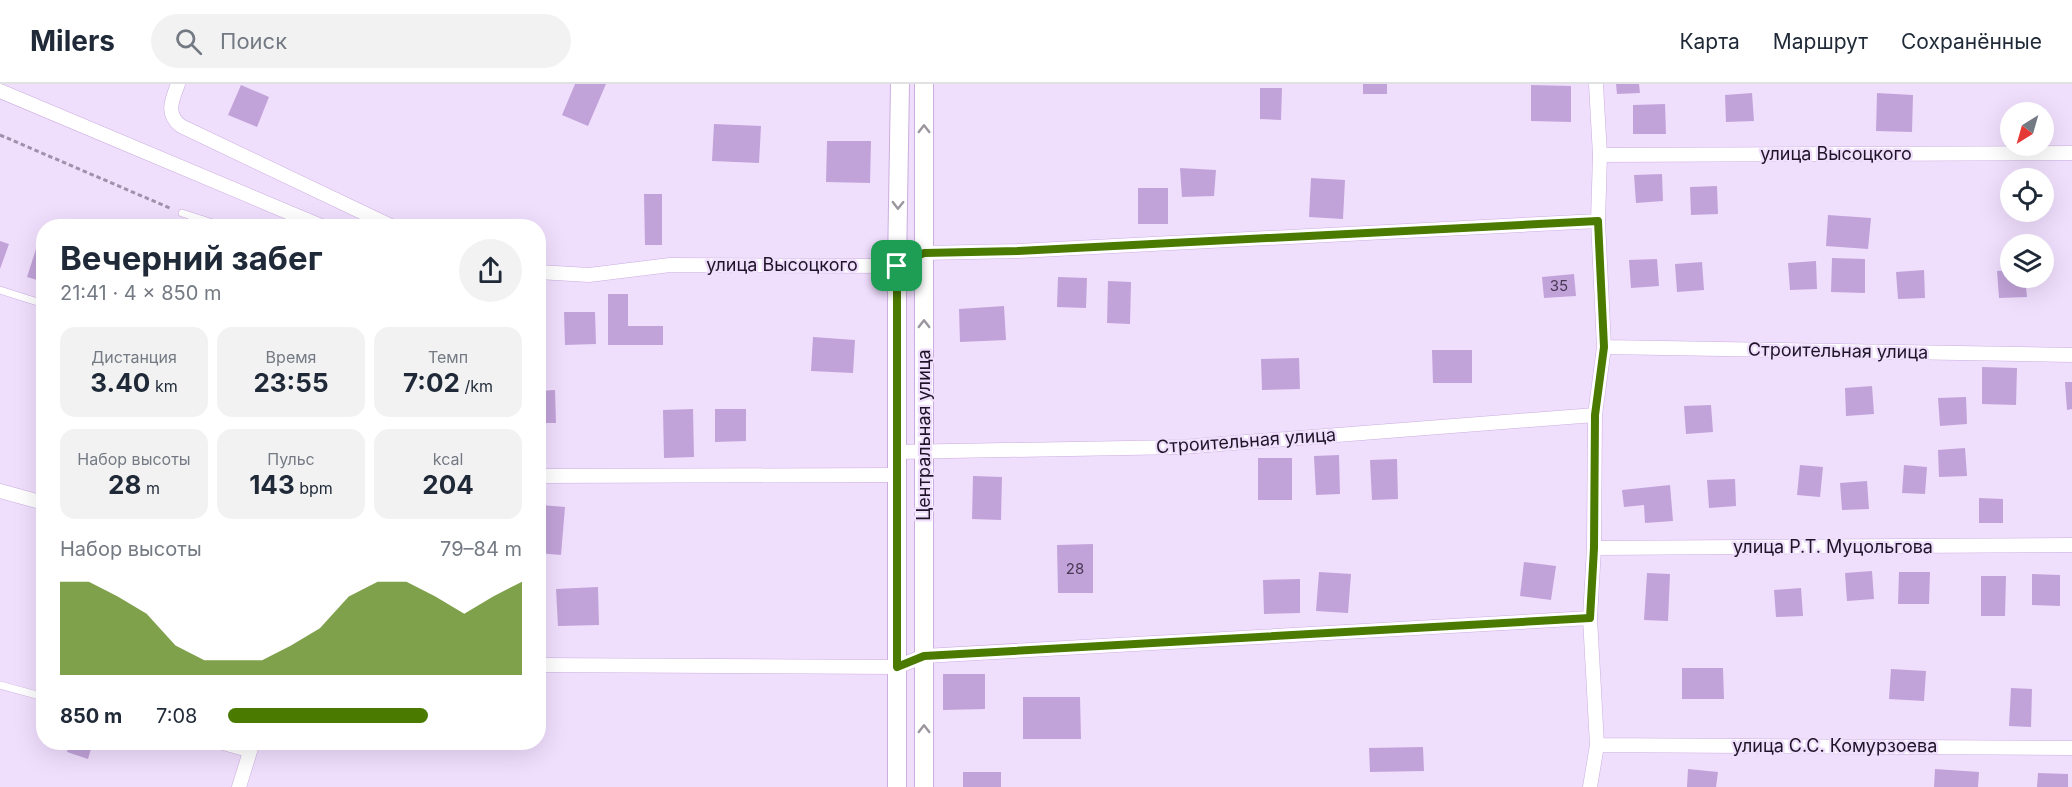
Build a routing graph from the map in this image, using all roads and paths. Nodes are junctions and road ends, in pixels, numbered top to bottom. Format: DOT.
graph roads {
  1 [pos="178,84"];
  2 [pos="900,84"];
  3 [pos="924,84"];
  4 [pos="1596,84"];
  5 [pos="0,91"];
  6 [pos="0,135"];
  7 [pos="2072,153"];
  8 [pos="1600,155"];
  9 [pos="182,213"];
  10 [pos="200,219"];
  11 [pos="304,219"];
  12 [pos="376,219"];
  13 [pos="1598,221"];
  14 [pos="924,253"];
  15 [pos="897,266"];
  16 [pos="546,272"];
  17 [pos="0,290"];
  18 [pos="36,301"];
  19 [pos="1604,347"];
  20 [pos="2072,355"];
  21 [pos="1595,415"];
  22 [pos="924,451"];
  23 [pos="896,452"];
  24 [pos="897,475"];
  25 [pos="546,476"];
  26 [pos="0,491"];
  27 [pos="36,501"];
  28 [pos="2072,545"];
  29 [pos="1594,548"];
  30 [pos="1590,618"];
  31 [pos="924,656"];
  32 [pos="546,665"];
  33 [pos="897,667"];
  34 [pos="0,685"];
  35 [pos="36,695"];
  36 [pos="1597,745"];
  37 [pos="2072,748"];
  38 [pos="250,750"];
  39 [pos="239,787"];
  40 [pos="897,787"];
  41 [pos="924,787"];
  42 [pos="1590,787"];
  1 -- 12 [label="street"];
  2 -- 15 [label="street, Центральная улица, one-way"];
  14 -- 3 [label="street, Центральная улица, one-way"];
  4 -- 8 [label="street"];
  5 -- 11 [label="street"];
  6 -- 9 [label="path"];
  7 -- 8 [label="street, улица Высоцкого"];
  8 -- 13 [label="street"];
  9 -- 10 [label="lane"];
  13 -- 14 [label="street, улица Высоцкого"];
  13 -- 19 [label="street"];
  14 -- 15 [label="street, улица Высоцкого"];
  22 -- 14 [label="street, Центральная улица, one-way"];
  15 -- 16 [label="street, улица Высоцкого"];
  15 -- 23 [label="street, Центральная улица"];
  17 -- 18 [label="lane"];
  19 -- 20 [label="street, Строительная улица"];
  19 -- 21 [label="street"];
  21 -- 22 [label="street, Строительная улица"];
  21 -- 29 [label="street"];
  22 -- 23 [label="street, Строительная улица"];
  22 -- 31 [label="street, Центральная улица"];
  23 -- 24 [label="street, Центральная улица"];
  24 -- 25 [label="street"];
  24 -- 33 [label="street, Центральная улица"];
  26 -- 27 [label="street"];
  28 -- 29 [label="street, улица Р.Т. Муцольгова"];
  29 -- 30 [label="street"];
  30 -- 31 [label="street"];
  30 -- 36 [label="street"];
  31 -- 33 [label="street"];
  41 -- 31 [label="street, Центральная улица, one-way"];
  32 -- 33 [label="street"];
  33 -- 40 [label="street, Центральная улица"];
  34 -- 35 [label="lane"];
  36 -- 37 [label="street, улица С.С. Комурзоева"];
  36 -- 42 [label="street"];
  38 -- 39 [label="street"];
}
